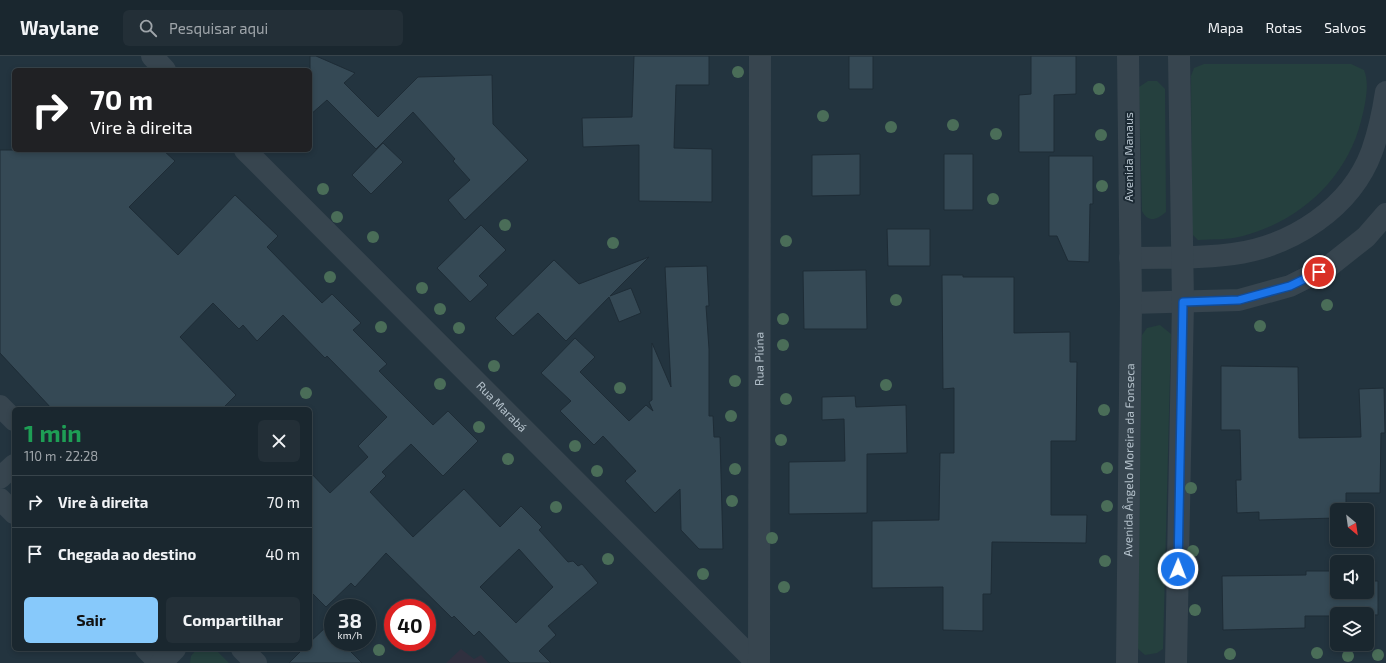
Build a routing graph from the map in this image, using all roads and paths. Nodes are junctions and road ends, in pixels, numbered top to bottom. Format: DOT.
graph roads {
  1 [pos="152,56"];
  2 [pos="760,56"];
  3 [pos="1128,56"];
  4 [pos="1179,56"];
  5 [pos="164,68"];
  6 [pos="1386,92"];
  7 [pos="247,152"];
  8 [pos="1386,214"];
  9 [pos="1182,257"];
  10 [pos="1130,258"];
  11 [pos="1183,302"];
  12 [pos="1131,303"];
  13 [pos="0,406"];
  14 [pos="12,418"];
  15 [pos="12,467"];
  16 [pos="0,478"];
  17 [pos="0,499"];
  18 [pos="12,511"];
  19 [pos="148,651"];
  20 [pos="173,651"];
  21 [pos="244,651"];
  22 [pos="161,663"];
  23 [pos="256,663"];
  24 [pos="758,663"];
  25 [pos="1126,663"];
  26 [pos="1176,663"];
  1 -- 5 [label="street"];
  2 -- 24 [label="street, Rua Piúna"];
  3 -- 10 [label="street, Avenida Manaus"];
  4 -- 9 [label="street"];
  6 -- 9 [label="street"];
  7 -- 24 [label="street, Rua Marabá"];
  8 -- 11 [label="street"];
  9 -- 10 [label="street"];
  9 -- 11 [label="street"];
  10 -- 12 [label="street, Avenida Ângelo Moreira da Fonseca"];
  11 -- 12 [label="street"];
  11 -- 26 [label="street"];
  12 -- 25 [label="street, Avenida Ângelo Moreira da Fonseca"];
  13 -- 14 [label="street"];
  15 -- 16 [label="street"];
  17 -- 18 [label="street"];
  19 -- 22 [label="street"];
  20 -- 22 [label="street"];
  21 -- 23 [label="street"];
}
